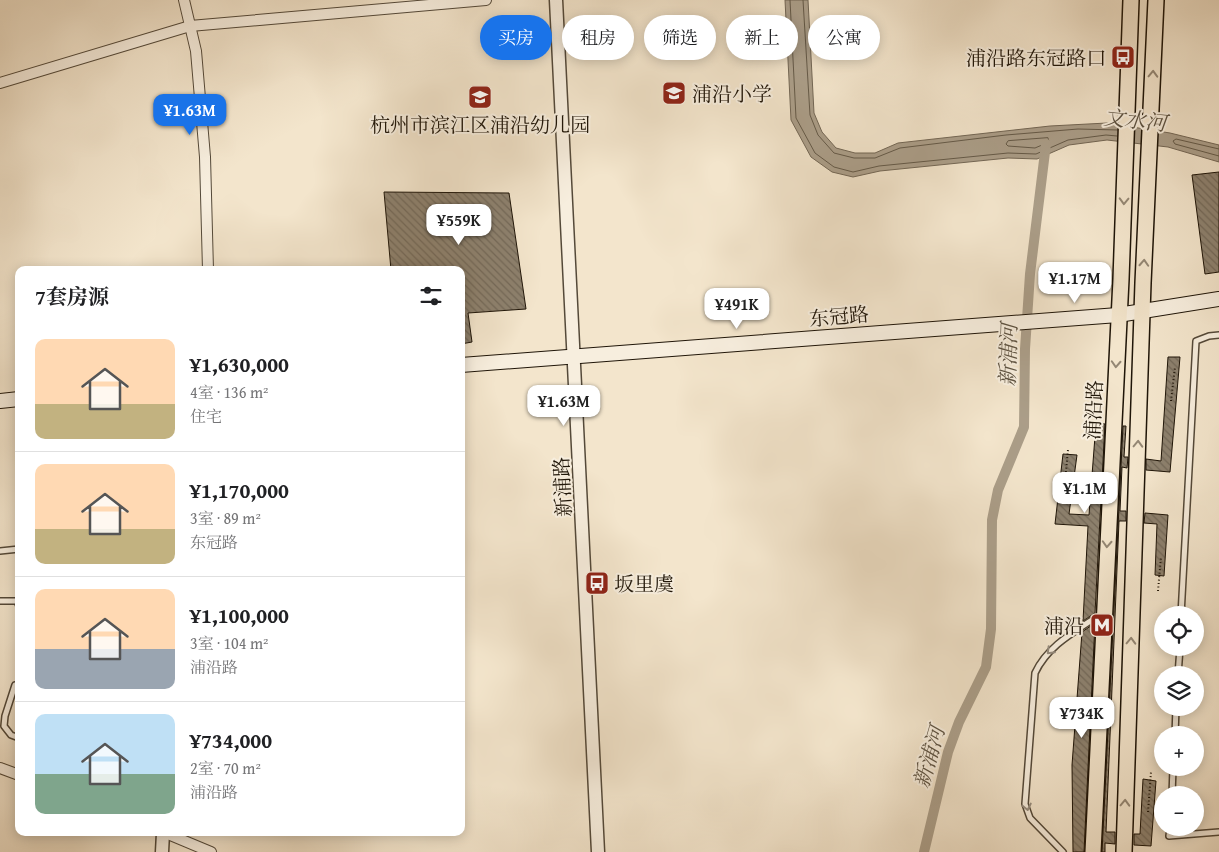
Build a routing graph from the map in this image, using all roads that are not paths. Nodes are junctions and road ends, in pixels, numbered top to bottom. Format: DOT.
graph roads {
  1 [pos="184,0"];
  2 [pos="486,0"];
  3 [pos="556,0"];
  4 [pos="1130,0"];
  5 [pos="1156,0"];
  6 [pos="190,26"];
  7 [pos="0,83"];
  8 [pos="208,266"];
  9 [pos="1219,299"];
  10 [pos="1143,311"];
  11 [pos="1118,315"];
  12 [pos="1219,335"];
  13 [pos="574,357"];
  14 [pos="465,365"];
  15 [pos="15,399"];
  16 [pos="0,401"];
  17 [pos="15,549"];
  18 [pos="0,551"];
  19 [pos="0,601"];
  20 [pos="15,601"];
  21 [pos="1181,606"];
  22 [pos="1104,612"];
  23 [pos="15,685"];
  24 [pos="15,736"];
  25 [pos="0,768"];
  26 [pos="15,774"];
  27 [pos="1219,832"];
  28 [pos="1204,833"];
  29 [pos="163,836"];
  30 [pos="173,836"];
  31 [pos="162,852"];
  32 [pos="211,852"];
  33 [pos="598,852"];
  34 [pos="1063,852"];
  35 [pos="1092,852"];
  36 [pos="1124,852"];
  1 -- 6 [label="street"];
  2 -- 6 [label="street"];
  3 -- 13 [label="street, 新浦路"];
  4 -- 11 [label="main road, 浦沿路, one-way"];
  10 -- 5 [label="main road, one-way"];
  6 -- 7 [label="street"];
  6 -- 8 [label="street"];
  9 -- 10 [label="main road, 东冠路"];
  10 -- 11 [label="main road, 东冠路"];
  36 -- 10 [label="main road, one-way"];
  11 -- 13 [label="main road, 东冠路"];
  11 -- 22 [label="main road, 浦沿路, one-way"];
  12 -- 21 [label="lane"];
  13 -- 14 [label="main road, 东冠路"];
  13 -- 33 [label="street, 新浦路"];
  15 -- 16 [label="main road"];
  17 -- 18 [label="lane"];
  19 -- 20 [label="lane"];
  22 -- 34 [label="lane, one-way"];
  22 -- 35 [label="main road, 浦沿路"];
  23 -- 24 [label="lane"];
  25 -- 26 [label="street"];
  27 -- 28 [label="lane"];
  29 -- 31 [label="street"];
  30 -- 32 [label="street"];
}
